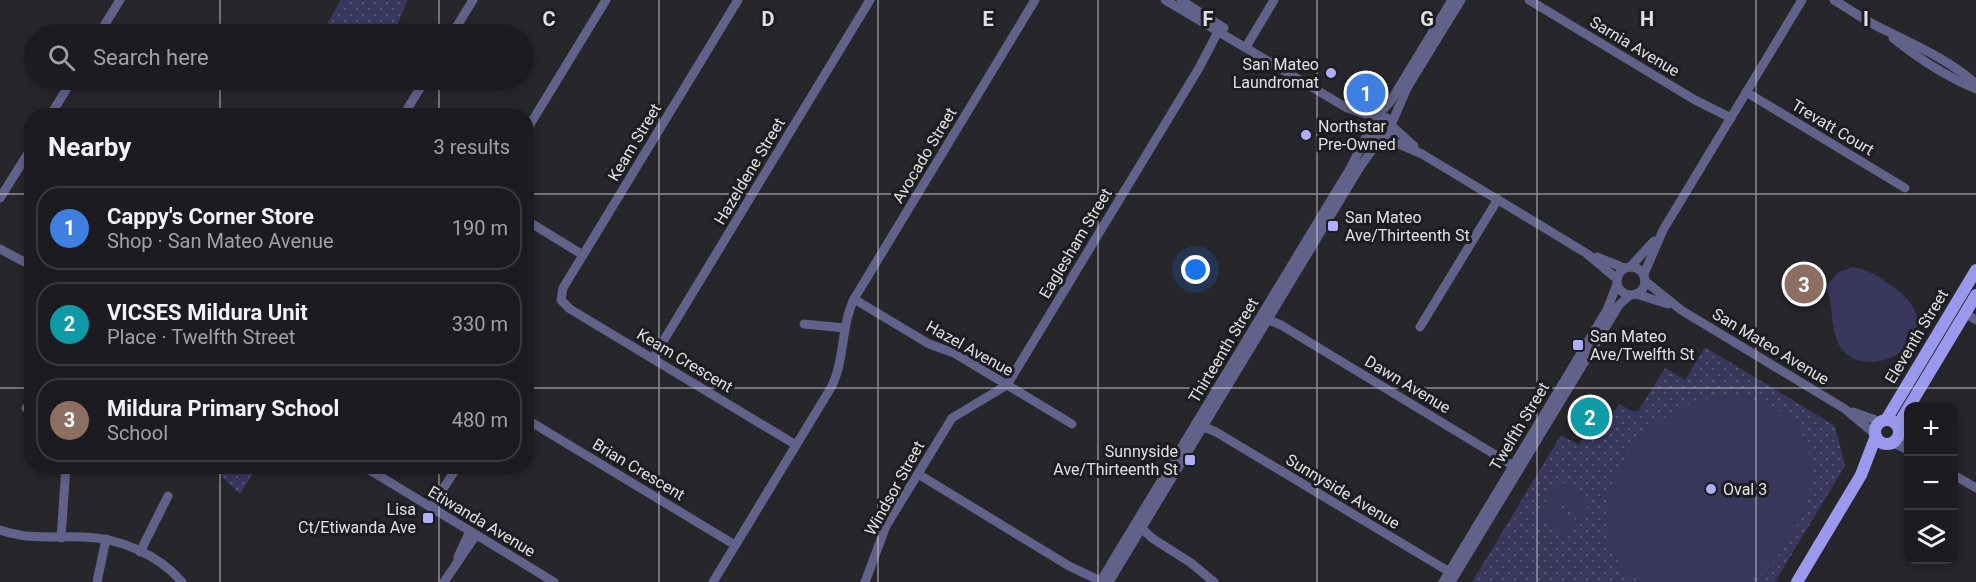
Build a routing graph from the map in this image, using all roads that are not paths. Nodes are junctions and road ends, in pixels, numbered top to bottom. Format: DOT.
graph roads {
  1 [pos="108,0"];
  2 [pos="473,0"];
  3 [pos="606,0"];
  4 [pos="738,0"];
  5 [pos="870,0"];
  6 [pos="1035,0"];
  7 [pos="1165,0"];
  8 [pos="1181,0"];
  9 [pos="1274,0"];
  10 [pos="1529,0"];
  11 [pos="1802,0"];
  12 [pos="1834,0"];
  13 [pos="1455,2"];
  14 [pos="118,3"];
  15 [pos="105,24"];
  16 [pos="458,24"];
  17 [pos="1222,30"];
  18 [pos="1885,31"];
  19 [pos="1246,47"];
  20 [pos="1976,84"];
  21 [pos="1976,88"];
  22 [pos="66,90"];
  23 [pos="419,90"];
  24 [pos="1746,92"];
  25 [pos="55,108"];
  26 [pos="408,108"];
  27 [pos="1347,108"];
  28 [pos="1376,116"];
  29 [pos="534,118"];
  30 [pos="1729,121"];
  31 [pos="1391,125"];
  32 [pos="1368,129"];
  33 [pos="1382,139"];
  34 [pos="1422,154"];
  35 [pos="24,160"];
  36 [pos="1905,188"];
  37 [pos="0,198"];
  38 [pos="1498,199"];
  39 [pos="534,225"];
  40 [pos="1663,230"];
  41 [pos="0,240"];
  42 [pos="0,249"];
  43 [pos="1586,253"];
  44 [pos="584,255"];
  45 [pos="17,257"];
  46 [pos="24,261"];
  47 [pos="1628,267"];
  48 [pos="1976,270"];
  49 [pos="1645,277"];
  50 [pos="1617,281"];
  51 [pos="1633,294"];
  52 [pos="854,299"];
  53 [pos="561,300"];
  54 [pos="1956,303"];
  55 [pos="1972,308"];
  56 [pos="1681,310"];
  57 [pos="1266,316"];
  58 [pos="804,324"];
  59 [pos="1420,327"];
  60 [pos="845,328"];
  61 [pos="653,358"];
  62 [pos="1007,385"];
  63 [pos="1845,409"];
  64 [pos="957,413"];
  65 [pos="1883,421"];
  66 [pos="1201,422"];
  67 [pos="534,424"];
  68 [pos="1072,424"];
  69 [pos="1876,435"];
  70 [pos="1897,437"];
  71 [pos="796,445"];
  72 [pos="1516,468"];
  73 [pos="65,474"];
  74 [pos="376,474"];
  75 [pos="453,474"];
  76 [pos="918,474"];
  77 [pos="1861,475"];
  78 [pos="1958,478"];
  79 [pos="1976,488"];
  80 [pos="168,496"];
  81 [pos="433,509"];
  82 [pos="1136,529"];
  83 [pos="0,530"];
  84 [pos="473,533"];
  85 [pos="61,538"];
  86 [pos="106,539"];
  87 [pos="735,545"];
  88 [pos="140,552"];
  89 [pos="1452,576"];
  90 [pos="97,582"];
  91 [pos="182,582"];
  92 [pos="444,582"];
  93 [pos="554,582"];
  94 [pos="713,582"];
  95 [pos="865,582"];
  96 [pos="1101,582"];
  97 [pos="1214,582"];
  98 [pos="1443,582"];
  99 [pos="1797,582"];
  1 -- 14 [label="street"];
  2 -- 16 [label="street"];
  3 -- 29 [label="street"];
  4 -- 44 [label="street, Keam Street"];
  5 -- 61 [label="street, Hazeldene Street"];
  6 -- 52 [label="street, Avocado Street"];
  7 -- 17 [label="street"];
  8 -- 17 [label="street"];
  9 -- 19 [label="street"];
  10 -- 30 [label="street, Sarnia Avenue"];
  11 -- 24 [label="street"];
  12 -- 18 [label="street"];
  13 -- 28 [label="street"];
  13 -- 31 [label="street"];
  14 -- 15 [label="street"];
  17 -- 19 [label="street"];
  17 -- 62 [label="street, Eaglesham Street"];
  18 -- 20 [label="street"];
  18 -- 21 [label="street"];
  19 -- 27 [label="street"];
  22 -- 25 [label="street"];
  23 -- 26 [label="street"];
  24 -- 30 [label="street"];
  24 -- 36 [label="street, Trevatt Court"];
  27 -- 28 [label="street"];
  27 -- 32 [label="street"];
  28 -- 31 [label="street"];
  28 -- 32 [label="street"];
  30 -- 40 [label="street"];
  31 -- 33 [label="street"];
  31 -- 34 [label="street"];
  32 -- 33 [label="street"];
  32 -- 57 [label="street, Thirteenth Street"];
  33 -- 34 [label="street"];
  33 -- 57 [label="street, Thirteenth Street"];
  34 -- 38 [label="street"];
  35 -- 37 [label="street"];
  38 -- 43 [label="street"];
  38 -- 59 [label="street"];
  39 -- 44 [label="street"];
  40 -- 47 [label="street"];
  40 -- 49 [label="street"];
  41 -- 45 [label="street"];
  42 -- 45 [label="street"];
  43 -- 47 [label="street"];
  43 -- 50 [label="street"];
  44 -- 53 [label="street, Keam Street"];
  45 -- 46 [label="street"];
  47 -- 49 [label="street"];
  47 -- 50 [label="street"];
  48 -- 54 [label="main road, Eleventh Street"];
  49 -- 51 [label="street"];
  49 -- 56 [label="street, San Mateo Avenue"];
  50 -- 51 [label="street"];
  50 -- 72 [label="street, Twelfth Street"];
  51 -- 56 [label="street, San Mateo Avenue"];
  51 -- 72 [label="street, Twelfth Street"];
  52 -- 60 [label="street, Avocado Street"];
  52 -- 62 [label="street, Hazel Avenue"];
  53 -- 61 [label="street, Keam Crescent"];
  54 -- 55 [label="main road"];
  54 -- 65 [label="main road, Eleventh Street"];
  55 -- 70 [label="main road, Eleventh Street"];
  56 -- 63 [label="street, San Mateo Avenue"];
  57 -- 66 [label="street, Thirteenth Street"];
  57 -- 72 [label="street, Dawn Avenue"];
  58 -- 60 [label="street"];
  60 -- 71 [label="street, Avocado Street"];
  61 -- 71 [label="street, Keam Crescent"];
  62 -- 64 [label="street, Eaglesham Street"];
  62 -- 68 [label="street, Hazel Avenue"];
  63 -- 65 [label="street, San Mateo Avenue"];
  63 -- 69 [label="street, San Mateo Avenue"];
  64 -- 76 [label="street, Windsor Street"];
  65 -- 69 [label="main road, Eleventh Street"];
  65 -- 70 [label="main road"];
  66 -- 82 [label="street, Thirteenth Street"];
  66 -- 89 [label="street, Sunnyside Avenue"];
  67 -- 87 [label="street, Brian Crescent"];
  69 -- 70 [label="main road"];
  69 -- 77 [label="main road, Eleventh Street"];
  70 -- 77 [label="main road, Eleventh Street"];
  71 -- 87 [label="street, Avocado Street"];
  72 -- 89 [label="street, Twelfth Street"];
  73 -- 85 [label="street"];
  74 -- 81 [label="street, Etiwanda Avenue"];
  75 -- 81 [label="street"];
  76 -- 95 [label="street, Windsor Street"];
  76 -- 96 [label="street"];
  77 -- 99 [label="main road, Eleventh Street"];
  78 -- 79 [label="street"];
  80 -- 88 [label="street"];
  81 -- 84 [label="street, Etiwanda Avenue"];
  82 -- 96 [label="street, Thirteenth Street"];
  82 -- 97 [label="street"];
  83 -- 85 [label="street"];
  84 -- 92 [label="street"];
  84 -- 93 [label="street, Etiwanda Avenue"];
  85 -- 86 [label="street"];
  86 -- 88 [label="street"];
  86 -- 90 [label="street"];
  87 -- 94 [label="street, Avocado Street"];
  88 -- 91 [label="street"];
  89 -- 98 [label="street, Twelfth Street"];
}
